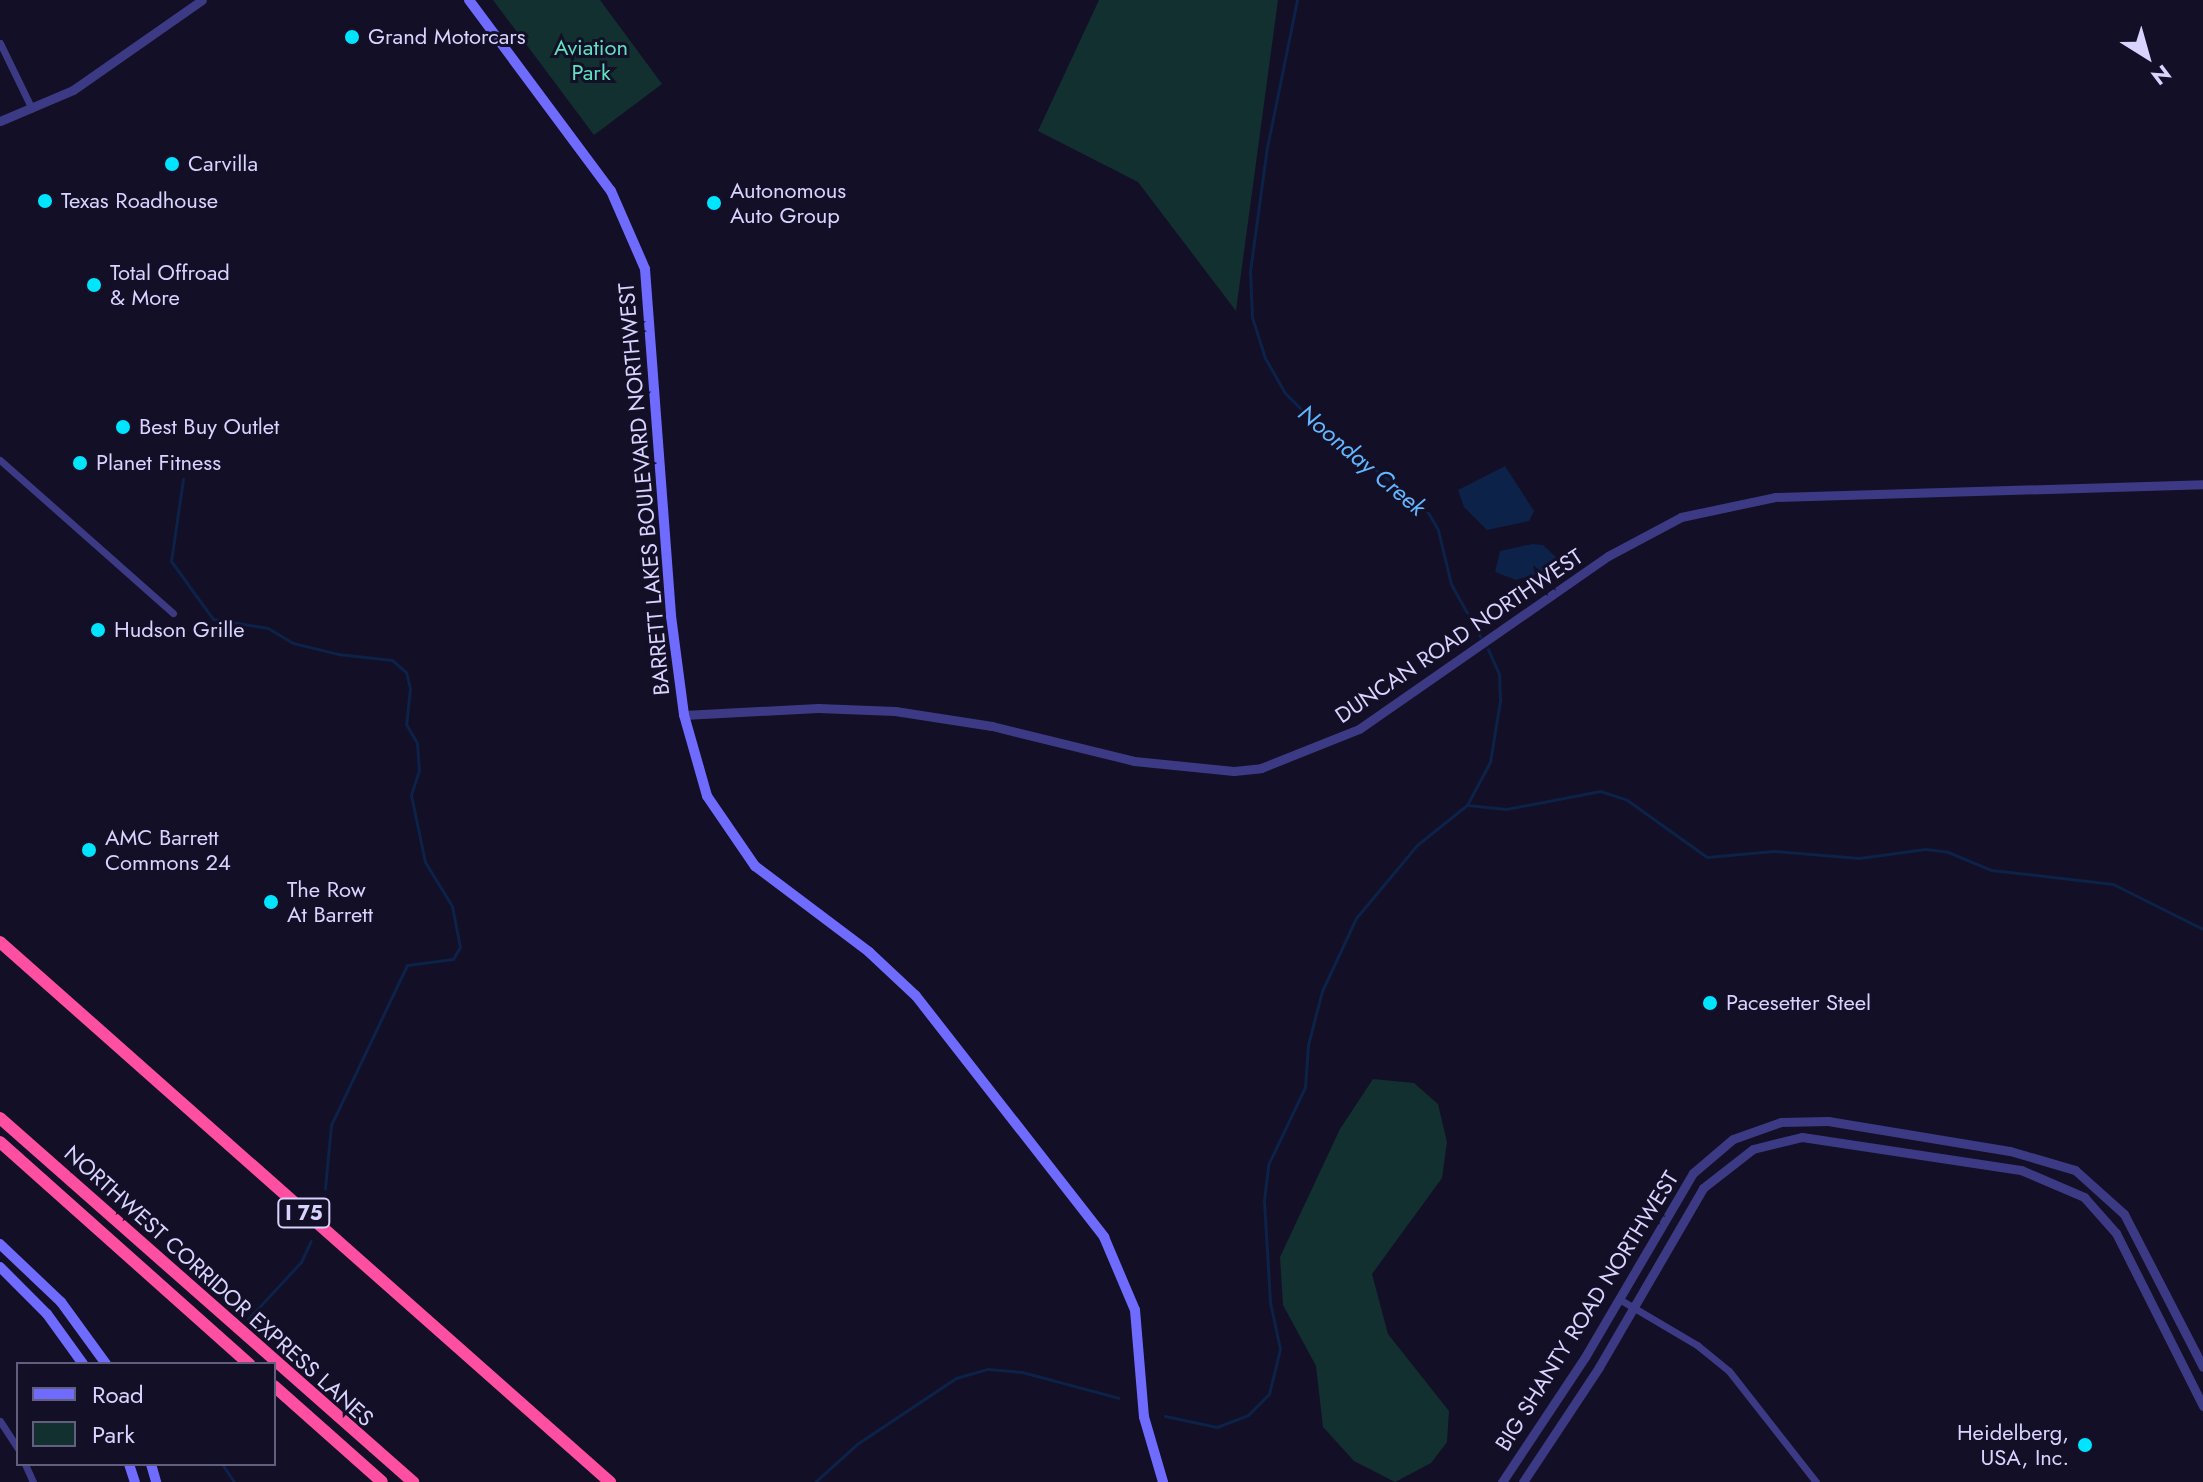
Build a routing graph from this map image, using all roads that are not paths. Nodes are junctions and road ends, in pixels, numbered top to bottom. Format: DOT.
graph roads {
  1 [pos="202,0"];
  2 [pos="469,0"];
  3 [pos="0,43"];
  4 [pos="33,110"];
  5 [pos="0,121"];
  6 [pos="0,460"];
  7 [pos="2203,484"];
  8 [pos="173,613"];
  9 [pos="684,715"];
  10 [pos="0,942"];
  11 [pos="0,1118"];
  12 [pos="0,1142"];
  13 [pos="0,1244"];
  14 [pos="0,1267"];
  15 [pos="1619,1299"];
  16 [pos="1634,1307"];
  17 [pos="82,1362"];
  18 [pos="105,1362"];
  19 [pos="247,1362"];
  20 [pos="2203,1367"];
  21 [pos="276,1388"];
  22 [pos="2203,1406"];
  23 [pos="0,1421"];
  24 [pos="16,1446"];
  25 [pos="382,1482"];
  26 [pos="413,1482"];
  27 [pos="610,1482"];
  28 [pos="1163,1482"];
  29 [pos="1502,1482"];
  30 [pos="1523,1482"];
  31 [pos="1816,1482"];
  1 -- 4 [label="street"];
  2 -- 9 [label="main road, BARRETT LAKES BOULEVARD NORTHWEST"];
  3 -- 4 [label="street"];
  4 -- 5 [label="street"];
  6 -- 8 [label="street"];
  7 -- 9 [label="street, DUNCAN ROAD NORTHWEST"];
  9 -- 28 [label="main road, BARRETT LAKES BOULEVARD NORTHWEST"];
  10 -- 27 [label="highway, I 75"];
  11 -- 26 [label="highway, NORTHWEST CORRIDOR EXPRESS LANES"];
  12 -- 19 [label="highway"];
  13 -- 18 [label="main road"];
  14 -- 17 [label="main road"];
  15 -- 16 [label="street"];
  15 -- 20 [label="street, BIG SHANTY ROAD NORTHWEST"];
  15 -- 29 [label="street, BIG SHANTY ROAD NORTHWEST"];
  16 -- 22 [label="street, BIG SHANTY ROAD NORTHWEST"];
  16 -- 30 [label="street, BIG SHANTY ROAD NORTHWEST"];
  16 -- 31 [label="street"];
  21 -- 25 [label="highway"];
  23 -- 24 [label="street"];
}
